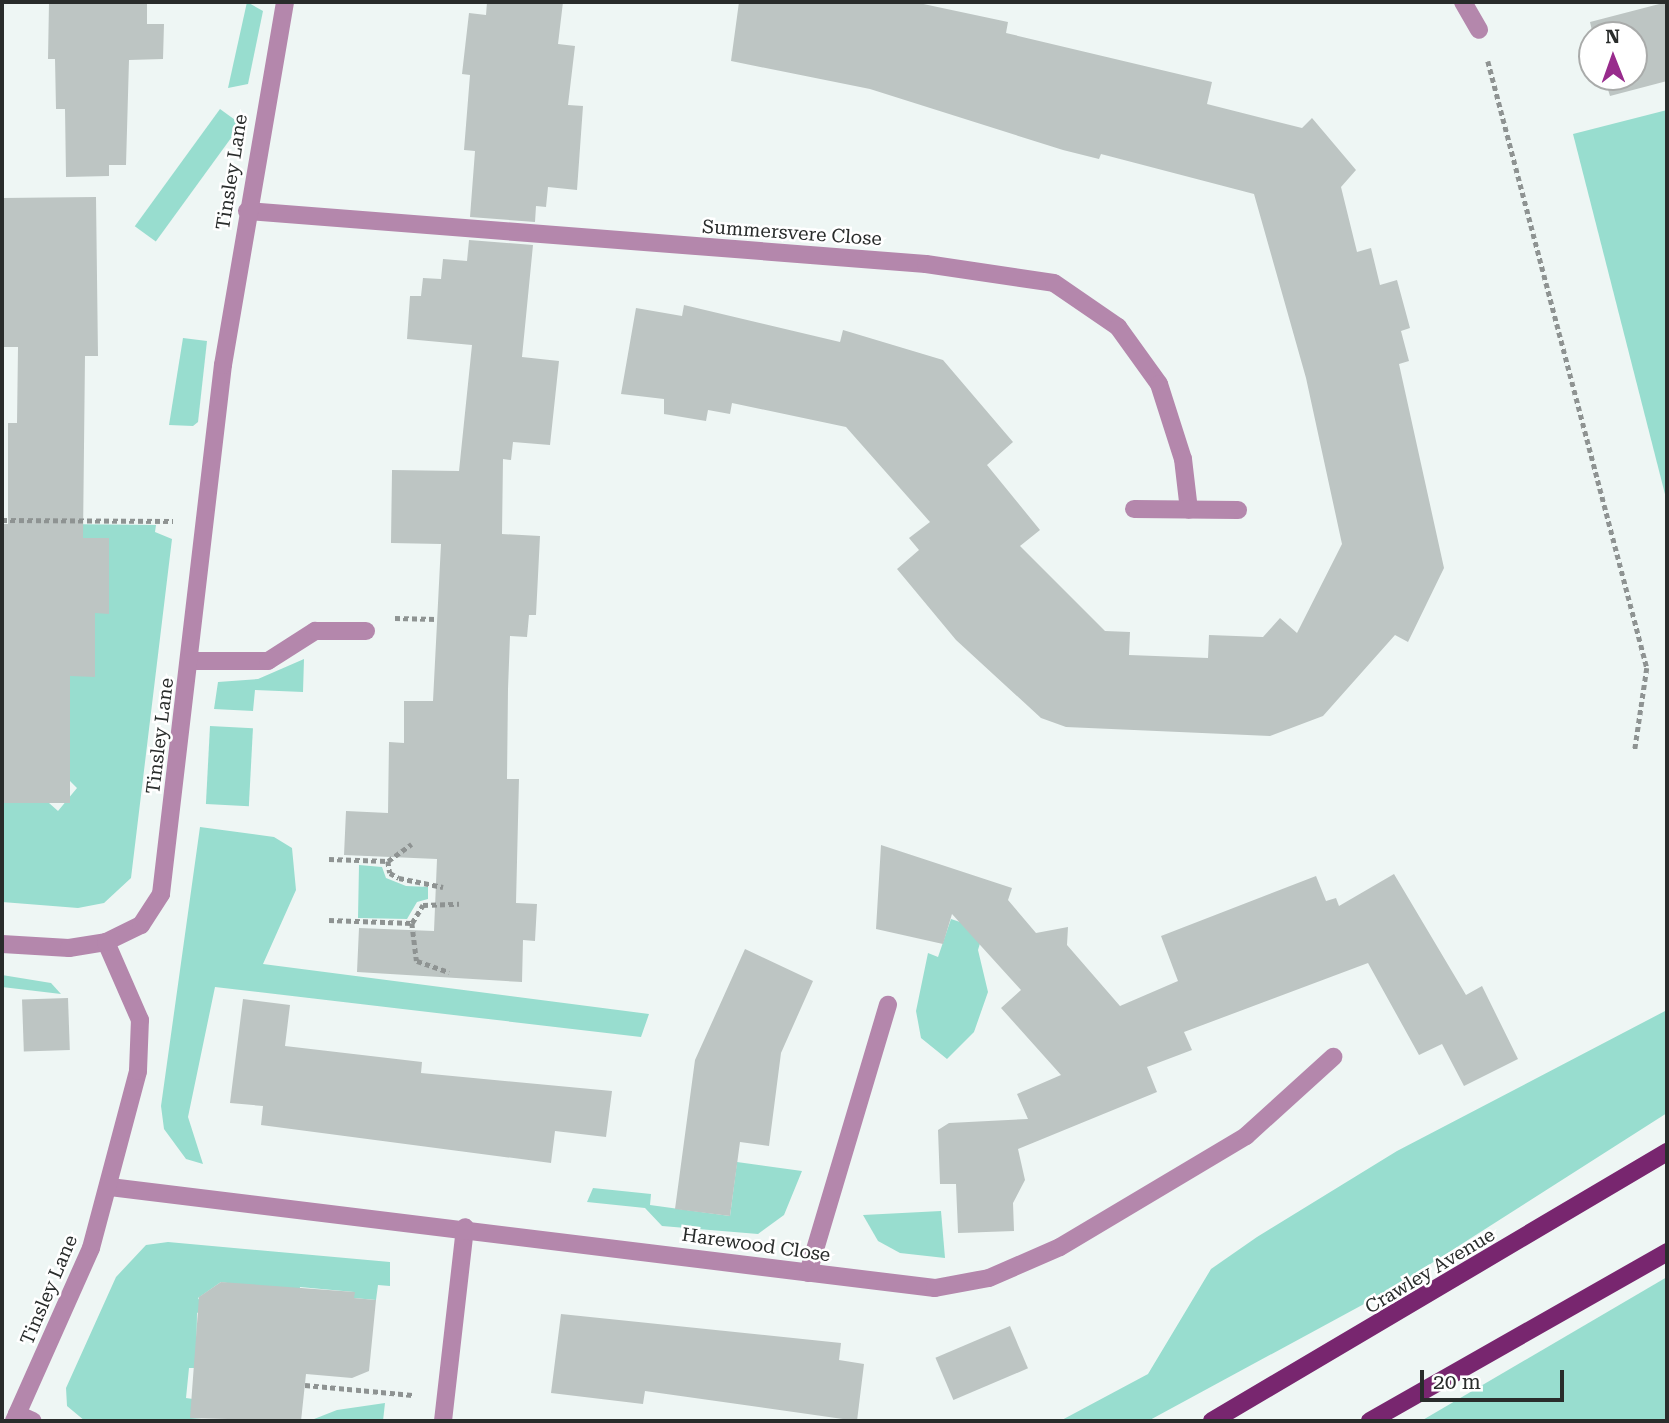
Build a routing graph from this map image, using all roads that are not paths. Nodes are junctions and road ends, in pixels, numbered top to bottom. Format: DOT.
graph roads {
  1 [pos="285,2"];
  2 [pos="1463,2"];
  3 [pos="1479,30"];
  4 [pos="247,211"];
  5 [pos="1134,509"];
  6 [pos="1189,510"];
  7 [pos="1238,510"];
  8 [pos="366,631"];
  9 [pos="190,661"];
  10 [pos="106,942"];
  11 [pos="2,944"];
  12 [pos="888,1005"];
  13 [pos="1333,1057"];
  14 [pos="1667,1152"];
  15 [pos="110,1187"];
  16 [pos="465,1227"];
  17 [pos="1667,1252"];
  18 [pos="808,1273"];
  19 [pos="21,1419"];
  20 [pos="443,1421"];
  21 [pos="1212,1421"];
  22 [pos="1370,1421"];
  1 -- 4 [label="street, Tinsley Lane"];
  2 -- 3 [label="street"];
  4 -- 6 [label="street, Summersvere Close"];
  4 -- 9 [label="street, Tinsley Lane"];
  5 -- 6 [label="street"];
  6 -- 7 [label="street"];
  8 -- 9 [label="street"];
  9 -- 10 [label="street, Tinsley Lane"];
  10 -- 11 [label="street"];
  10 -- 15 [label="street, Tinsley Lane"];
  12 -- 18 [label="street"];
  13 -- 18 [label="street, Harewood Close"];
  14 -- 21 [label="main road, Crawley Avenue"];
  15 -- 16 [label="street, Harewood Close"];
  15 -- 19 [label="street, Tinsley Lane"];
  16 -- 18 [label="street, Harewood Close"];
  16 -- 20 [label="street"];
  17 -- 22 [label="main road"];
}
